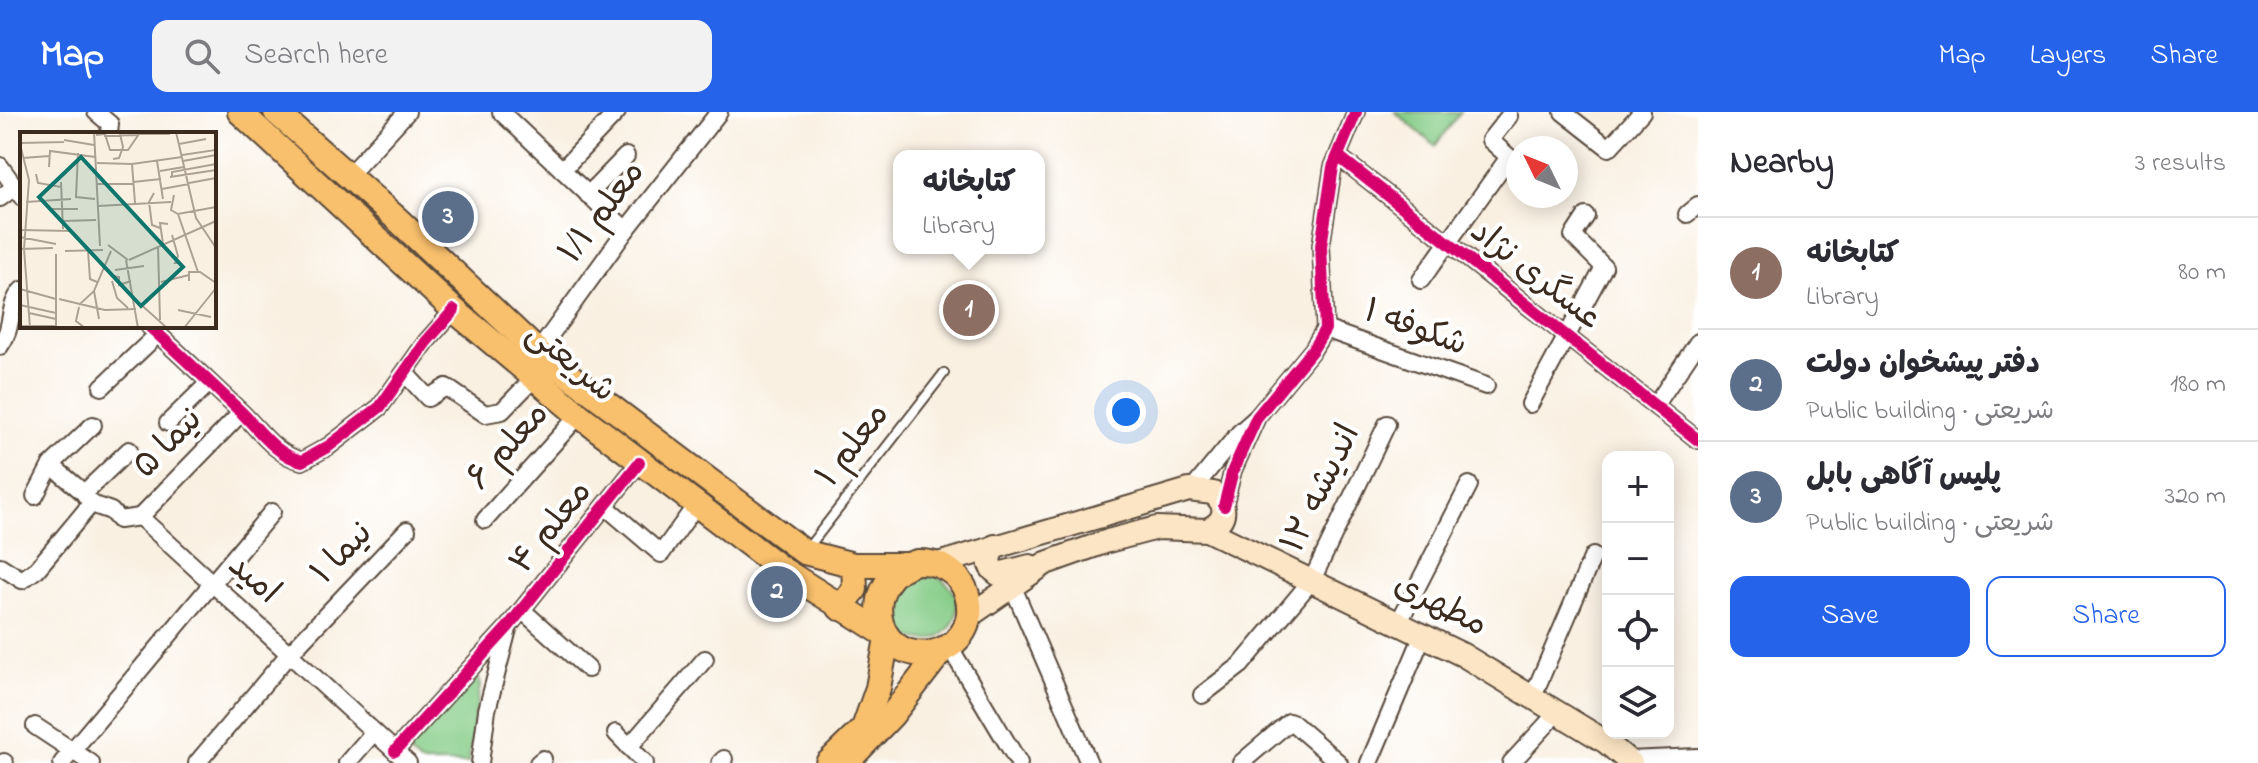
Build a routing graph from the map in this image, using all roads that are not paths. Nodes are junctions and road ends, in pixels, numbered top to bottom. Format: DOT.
graph roads {
  1 [pos="96,112"];
  2 [pos="240,112"];
  3 [pos="276,112"];
  4 [pos="617,112"];
  5 [pos="719,112"];
  6 [pos="1356,112"];
  7 [pos="1563,112"];
  8 [pos="1642,112"];
  9 [pos="400,115"];
  10 [pos="510,115"];
  11 [pos="1509,116"];
  12 [pos="109,132"];
  13 [pos="626,156"];
  14 [pos="1338,156"];
  15 [pos="0,166"];
  16 [pos="562,170"];
  17 [pos="347,177"];
  18 [pos="19,192"];
  19 [pos="588,195"];
  20 [pos="0,198"];
  21 [pos="1586,216"];
  22 [pos="397,219"];
  23 [pos="626,230"];
  24 [pos="379,239"];
  25 [pos="1448,243"];
  26 [pos="1421,280"];
  27 [pos="20,292"];
  28 [pos="454,310"];
  29 [pos="1325,329"];
  30 [pos="154,330"];
  31 [pos="1566,336"];
  32 [pos="1698,342"];
  33 [pos="0,346"];
  34 [pos="538,352"];
  35 [pos="405,373"];
  36 [pos="944,373"];
  37 [pos="534,378"];
  38 [pos="209,383"];
  39 [pos="1486,386"];
  40 [pos="102,387"];
  41 [pos="1530,404"];
  42 [pos="1655,406"];
  43 [pos="241,413"];
  44 [pos="579,415"];
  45 [pos="1257,417"];
  46 [pos="168,423"];
  47 [pos="1387,424"];
  48 [pos="93,425"];
  49 [pos="1698,440"];
  50 [pos="129,450"];
  51 [pos="639,463"];
  52 [pos="51,465"];
  53 [pos="1469,485"];
  54 [pos="35,496"];
  55 [pos="88,499"];
  56 [pos="1213,501"];
  57 [pos="696,505"];
  58 [pos="605,506"];
  59 [pos="272,512"];
  60 [pos="140,517"];
  61 [pos="485,520"];
  62 [pos="407,530"];
  63 [pos="1207,530"];
  64 [pos="995,546"];
  65 [pos="804,552"];
  66 [pos="1593,556"];
  67 [pos="1270,560"];
  68 [pos="1046,563"];
  69 [pos="938,564"];
  70 [pos="854,565"];
  71 [pos="907,565"];
  72 [pos="0,566"];
  73 [pos="1312,580"];
  74 [pos="212,584"];
  75 [pos="1012,585"];
  76 [pos="840,608"];
  77 [pos="522,610"];
  78 [pos="969,616"];
  79 [pos="1399,622"];
  80 [pos="508,627"];
  81 [pos="885,635"];
  82 [pos="1423,635"];
  83 [pos="946,648"];
  84 [pos="289,654"];
  85 [pos="705,659"];
  86 [pos="588,669"];
  87 [pos="1202,695"];
  88 [pos="1533,696"];
  89 [pos="1558,712"];
  90 [pos="35,726"];
  91 [pos="374,732"];
  92 [pos="616,733"];
  93 [pos="629,747"];
  94 [pos="395,751"];
  95 [pos="67,757"];
  96 [pos="1698,757"];
  97 [pos="1629,762"];
  98 [pos="91,763"];
  99 [pos="197,763"];
  100 [pos="347,763"];
  101 [pos="408,763"];
  102 [pos="480,763"];
  103 [pos="645,763"];
  104 [pos="828,763"];
  105 [pos="846,763"];
  106 [pos="1019,763"];
  107 [pos="1089,763"];
  108 [pos="1241,763"];
  109 [pos="1339,763"];
  110 [pos="1369,763"];
  111 [pos="1511,763"];
  1 -- 12 [label="street"];
  2 -- 24 [label="main road, شریعتی"];
  3 -- 17 [label="main road, شریعتی"];
  4 -- 16 [label="street"];
  5 -- 23 [label="street, معلم ۱/۱"];
  6 -- 14 [label="street"];
  7 -- 8 [label="street"];
  9 -- 17 [label="street"];
  10 -- 16 [label="street"];
  11 -- 25 [label="street"];
  13 -- 19 [label="street"];
  14 -- 25 [label="street, عسگری نژاد"];
  14 -- 29 [label="street"];
  15 -- 18 [label="street"];
  16 -- 19 [label="street"];
  17 -- 22 [label="main road, شریعتی"];
  18 -- 20 [label="street"];
  19 -- 23 [label="street"];
  21 -- 31 [label="street"];
  22 -- 24 [label="main road"];
  22 -- 34 [label="main road, شریعتی"];
  23 -- 34 [label="street, معلم ۱/۱"];
  24 -- 28 [label="main road, شریعتی"];
  25 -- 26 [label="street"];
  25 -- 31 [label="street, عسگری نژاد"];
  27 -- 33 [label="street"];
  28 -- 35 [label="street"];
  28 -- 37 [label="main road, شریعتی"];
  29 -- 39 [label="street, شکوفه ۱"];
  29 -- 45 [label="street"];
  30 -- 38 [label="street"];
  30 -- 40 [label="street"];
  31 -- 41 [label="street"];
  31 -- 42 [label="street, عسگری نژاد"];
  32 -- 42 [label="street"];
  34 -- 65 [label="main road, شریعتی"];
  35 -- 37 [label="street"];
  35 -- 43 [label="street"];
  36 -- 65 [label="lane, معلم ۱"];
  37 -- 44 [label="main road, شریعتی"];
  38 -- 43 [label="street"];
  38 -- 46 [label="street"];
  42 -- 49 [label="street, عسگری نژاد"];
  43 -- 60 [label="street, نیما ۵"];
  44 -- 51 [label="main road, شریعتی"];
  44 -- 61 [label="street, معلم ۶"];
  45 -- 56 [label="street"];
  45 -- 56 [label="street"];
  47 -- 73 [label="street, اندیشه ١٣"];
  48 -- 52 [label="street"];
  50 -- 55 [label="street"];
  51 -- 57 [label="main road, شریعتی"];
  51 -- 58 [label="street, معلم ۴"];
  52 -- 54 [label="street"];
  52 -- 55 [label="street, امید"];
  53 -- 79 [label="street"];
  55 -- 60 [label="street, امید"];
  55 -- 72 [label="street"];
  56 -- 63 [label="main road"];
  56 -- 64 [label="main road"];
  56 -- 67 [label="main road"];
  57 -- 58 [label="street"];
  57 -- 76 [label="main road, شریعتی"];
  58 -- 77 [label="street, معلم ۴"];
  59 -- 74 [label="street"];
  60 -- 74 [label="street, امید"];
  62 -- 84 [label="street, نیما ۱"];
  63 -- 67 [label="main road, مطهری"];
  63 -- 68 [label="main road"];
  64 -- 68 [label="main road"];
  64 -- 69 [label="main road"];
  65 -- 70 [label="main road, شریعتی"];
  66 -- 88 [label="street"];
  67 -- 73 [label="main road, مطهری"];
  68 -- 75 [label="main road"];
  69 -- 71 [label="main road"];
  69 -- 78 [label="main road"];
  70 -- 71 [label="main road, شریعتی"];
  70 -- 76 [label="main road"];
  71 -- 81 [label="main road"];
  73 -- 79 [label="main road, مطهری"];
  73 -- 87 [label="street, اندیشه ١٣"];
  74 -- 84 [label="street, امید"];
  74 -- 95 [label="street"];
  75 -- 78 [label="main road"];
  75 -- 107 [label="street"];
  76 -- 81 [label="main road, شریعتی"];
  77 -- 80 [label="street, معلم ۴"];
  77 -- 86 [label="street"];
  78 -- 83 [label="main road"];
  79 -- 82 [label="main road, مطهری"];
  80 -- 94 [label="street, معلم ۴"];
  80 -- 102 [label="street"];
  81 -- 83 [label="main road"];
  81 -- 104 [label="main road"];
  82 -- 88 [label="main road, مطهری"];
  82 -- 110 [label="street"];
  83 -- 105 [label="main road"];
  83 -- 106 [label="street"];
  84 -- 91 [label="street, امید"];
  84 -- 99 [label="street, نیما ۱"];
  85 -- 93 [label="street"];
  88 -- 89 [label="main road, مطهری"];
  89 -- 97 [label="main road, مطهری"];
  89 -- 111 [label="street"];
  90 -- 95 [label="street"];
  91 -- 94 [label="street, امید"];
  91 -- 100 [label="street"];
  92 -- 93 [label="street"];
  93 -- 103 [label="street"];
  94 -- 101 [label="street, امید"];
  95 -- 98 [label="street"];
  96 -- 97 [label="street"];
  108 -- 109 [label="street"];
}
